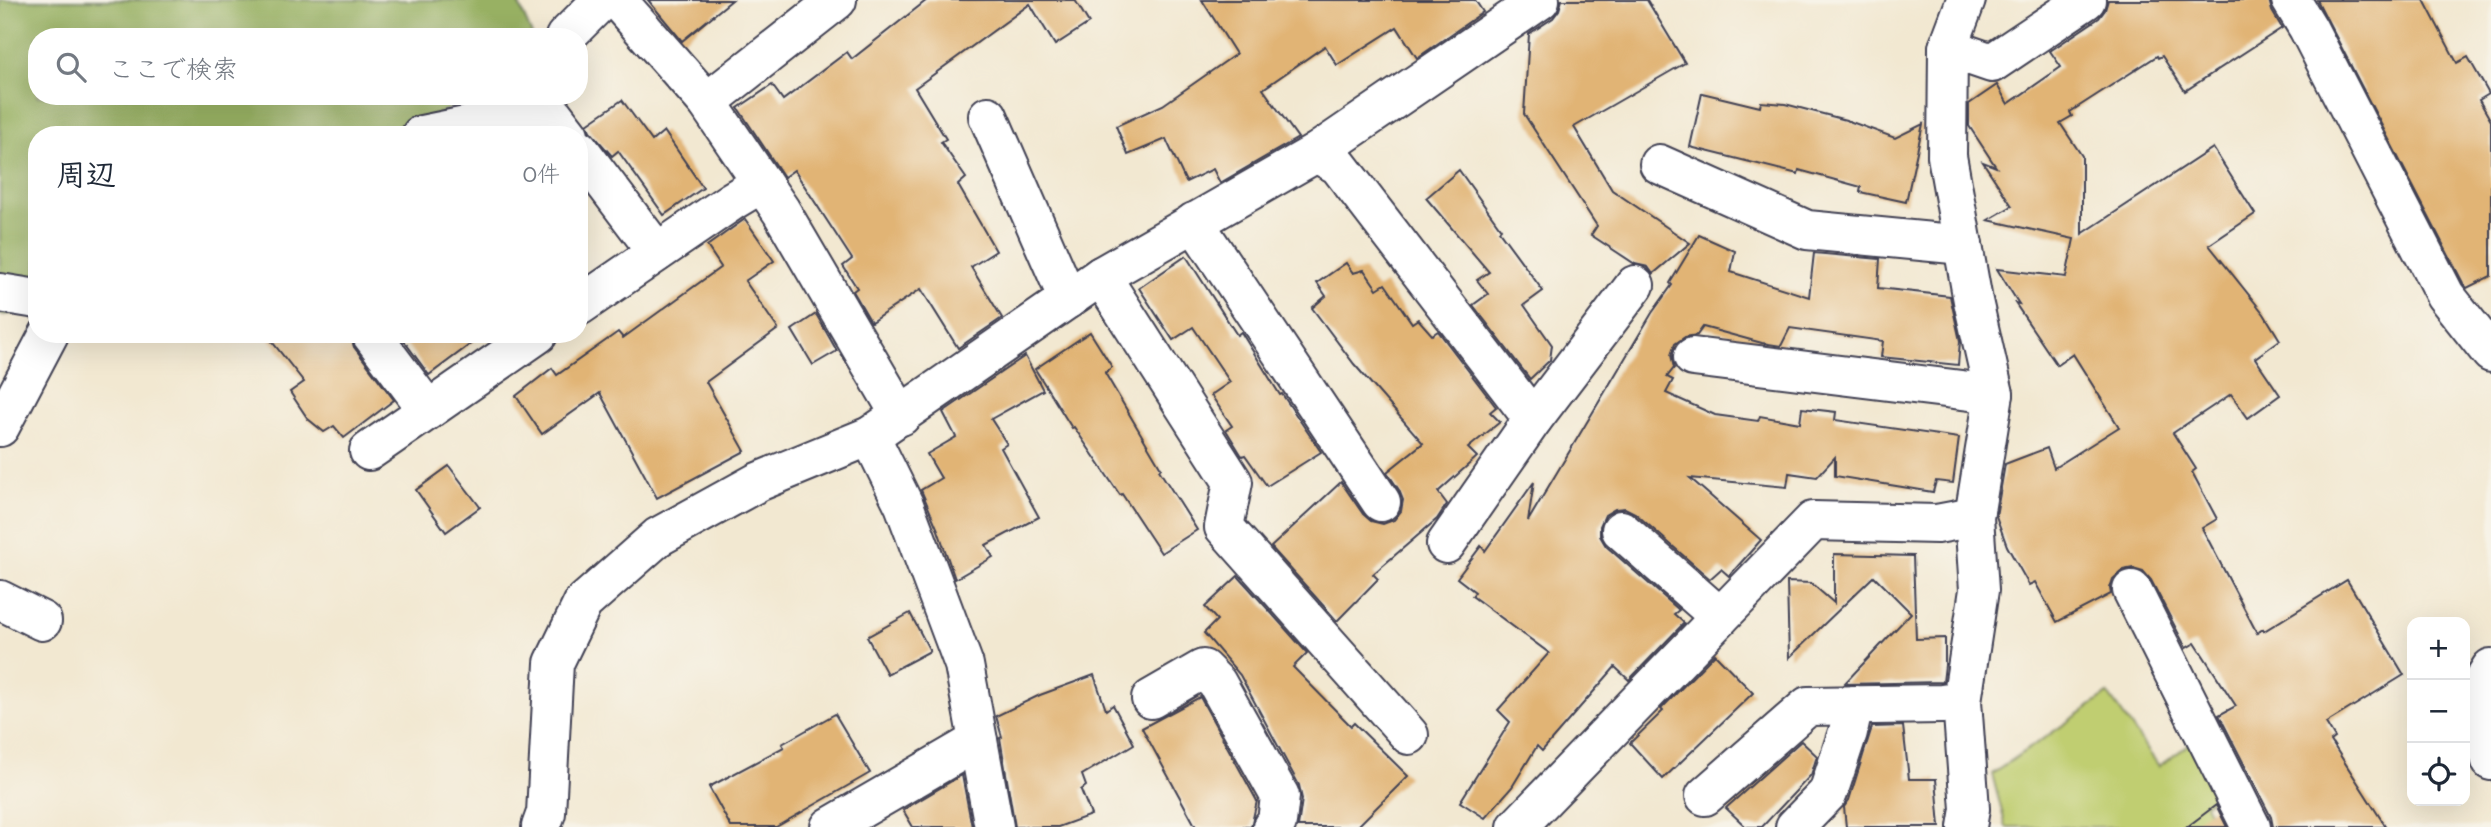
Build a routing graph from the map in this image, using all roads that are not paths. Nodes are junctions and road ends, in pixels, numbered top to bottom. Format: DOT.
graph roads {
  1 [pos="602,0"];
  2 [pos="617,0"];
  3 [pos="837,0"];
  4 [pos="1540,0"];
  5 [pos="1966,0"];
  6 [pos="2086,0"];
  7 [pos="2291,0"];
  8 [pos="574,28"];
  9 [pos="1948,48"];
  10 [pos="707,102"];
  11 [pos="552,113"];
  12 [pos="988,116"];
  13 [pos="475,126"];
  14 [pos="1316,153"];
  15 [pos="588,161"];
  16 [pos="1660,164"];
  17 [pos="762,183"];
  18 [pos="1194,222"];
  19 [pos="1963,246"];
  20 [pos="657,252"];
  21 [pos="1101,276"];
  22 [pos="1635,285"];
  23 [pos="0,293"];
  24 [pos="28,298"];
  25 [pos="1068,299"];
  26 [pos="588,300"];
  27 [pos="44,343"];
  28 [pos="378,343"];
  29 [pos="525,343"];
  30 [pos="2491,353"];
  31 [pos="1693,358"];
  32 [pos="1994,394"];
  33 [pos="428,410"];
  34 [pos="1533,419"];
  35 [pos="885,426"];
  36 [pos="0,427"];
  37 [pos="369,451"];
  38 [pos="1381,502"];
  39 [pos="1973,517"];
  40 [pos="1621,530"];
  41 [pos="1446,544"];
  42 [pos="2132,590"];
  43 [pos="0,600"];
  44 [pos="1720,617"];
  45 [pos="43,621"];
  46 [pos="2491,668"];
  47 [pos="1151,699"];
  48 [pos="1962,701"];
  49 [pos="1854,705"];
  50 [pos="1409,735"];
  51 [pos="978,741"];
  52 [pos="2491,761"];
  53 [pos="1705,796"];
  54 [pos="541,827"];
  55 [pos="830,827"];
  56 [pos="995,827"];
  57 [pos="1272,827"];
  58 [pos="1517,827"];
  59 [pos="1794,827"];
  60 [pos="1967,827"];
  61 [pos="2252,827"];
  1 -- 8 [label="street"];
  2 -- 10 [label="street"];
  3 -- 10 [label="street"];
  4 -- 14 [label="street"];
  5 -- 9 [label="street"];
  6 -- 9 [label="street"];
  7 -- 30 [label="street"];
  9 -- 19 [label="street"];
  10 -- 17 [label="street"];
  11 -- 13 [label="street"];
  12 -- 25 [label="street"];
  14 -- 18 [label="street"];
  14 -- 34 [label="street"];
  15 -- 20 [label="street"];
  16 -- 19 [label="street"];
  17 -- 20 [label="street"];
  17 -- 35 [label="street"];
  18 -- 21 [label="street"];
  18 -- 38 [label="street"];
  19 -- 32 [label="street"];
  20 -- 26 [label="street"];
  21 -- 25 [label="street"];
  21 -- 50 [label="street"];
  22 -- 34 [label="street"];
  23 -- 24 [label="street"];
  25 -- 35 [label="street"];
  27 -- 36 [label="street"];
  28 -- 33 [label="street"];
  29 -- 33 [label="street"];
  31 -- 32 [label="street"];
  32 -- 39 [label="street"];
  33 -- 37 [label="street"];
  34 -- 41 [label="street"];
  35 -- 51 [label="street"];
  35 -- 54 [label="street"];
  39 -- 44 [label="street"];
  39 -- 48 [label="street"];
  40 -- 44 [label="street"];
  42 -- 61 [label="street"];
  43 -- 45 [label="street"];
  44 -- 58 [label="street"];
  46 -- 52 [label="street"];
  47 -- 57 [label="street"];
  48 -- 49 [label="street"];
  48 -- 60 [label="street"];
  49 -- 53 [label="street"];
  49 -- 59 [label="street"];
  51 -- 55 [label="street"];
  51 -- 56 [label="street"];
}
